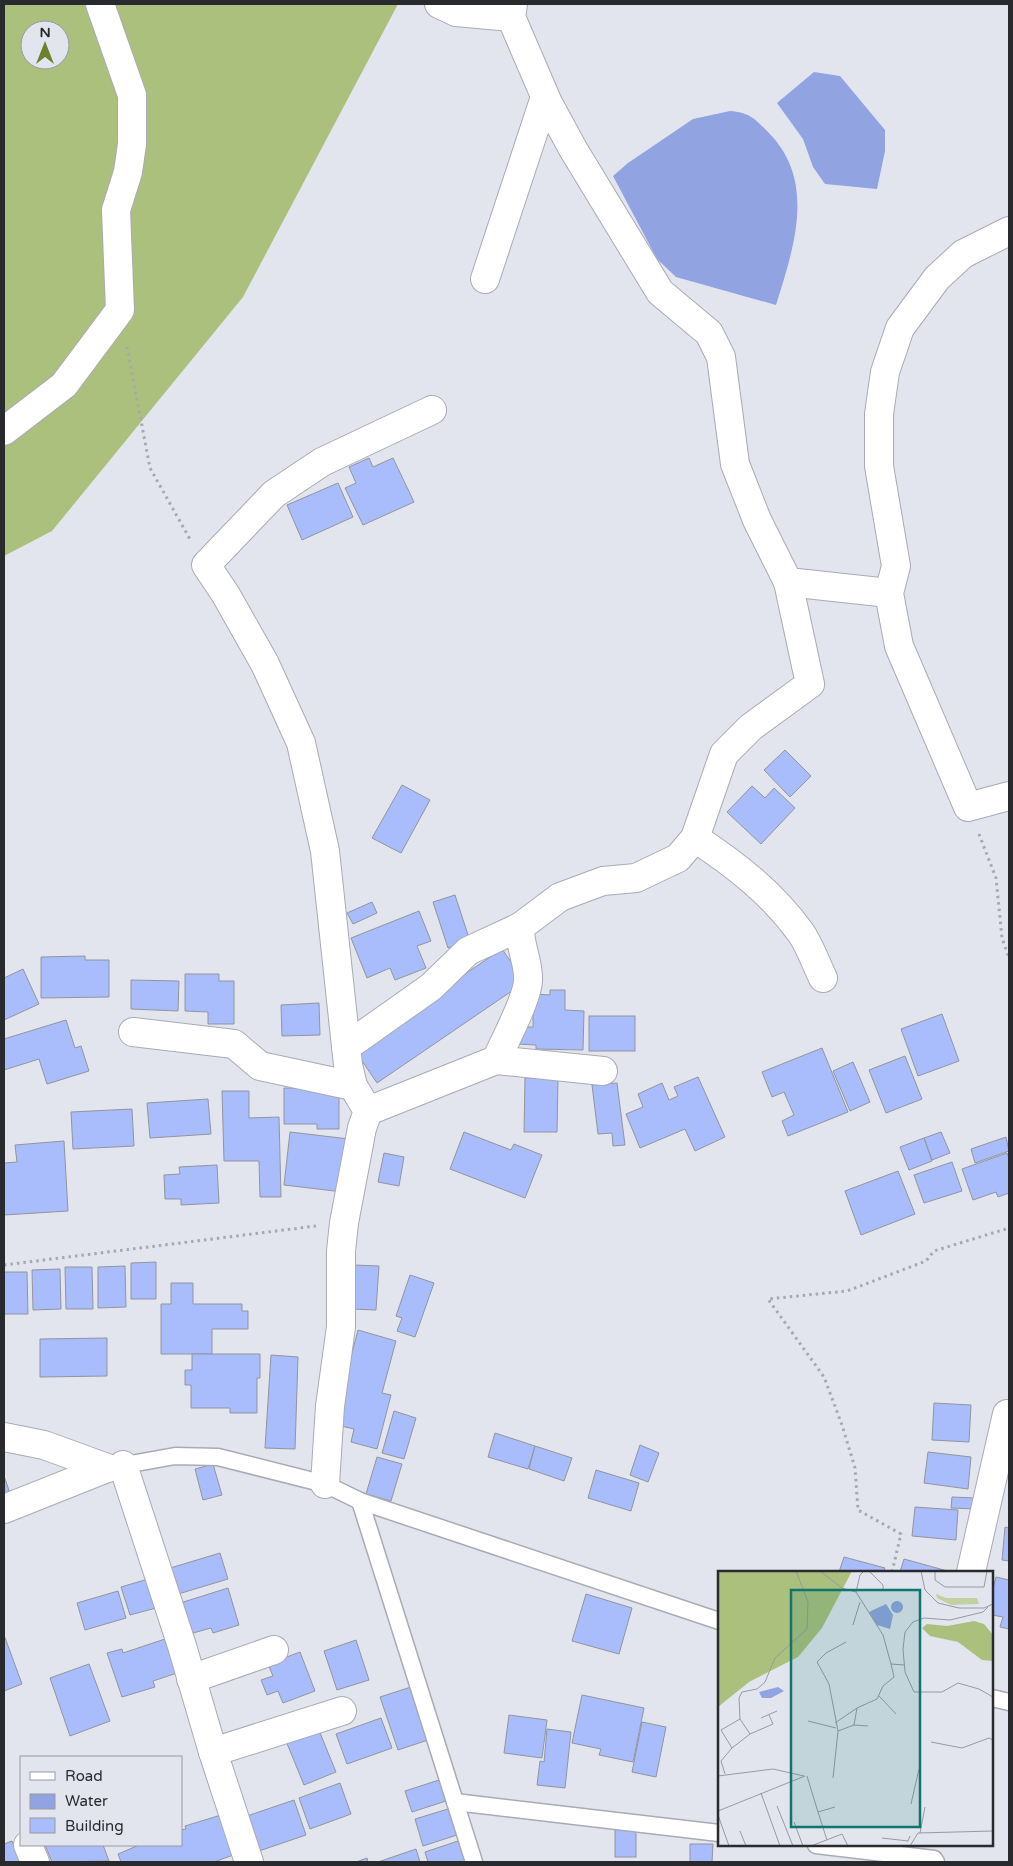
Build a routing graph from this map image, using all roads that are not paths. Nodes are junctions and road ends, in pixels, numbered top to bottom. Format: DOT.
graph roads {
  1 [pos="100,4"];
  2 [pos="439,4"];
  3 [pos="512,10"];
  4 [pos="545,97"];
  5 [pos="1009,231"];
  6 [pos="485,279"];
  7 [pos="432,410"];
  8 [pos="4,431"];
  9 [pos="788,582"];
  10 [pos="888,592"];
  11 [pos="1009,796"];
  12 [pos="695,838"];
  13 [pos="520,926"];
  14 [pos="823,978"];
  15 [pos="133,1032"];
  16 [pos="346,1047"];
  17 [pos="496,1060"];
  18 [pos="603,1071"];
  19 [pos="353,1086"];
  20 [pos="368,1111"];
  21 [pos="1007,1414"];
  22 [pos="4,1437"];
  23 [pos="115,1467"];
  24 [pos="325,1484"];
  25 [pos="360,1501"];
  26 [pos="4,1509"];
  27 [pos="971,1571"];
  28 [pos="718,1621"];
  29 [pos="274,1650"];
  30 [pos="191,1679"];
  31 [pos="993,1698"];
  32 [pos="1009,1702"];
  33 [pos="342,1711"];
  34 [pos="213,1752"];
  35 [pos="455,1802"];
  36 [pos="718,1833"];
  37 [pos="28,1846"];
  38 [pos="824,1846"];
  39 [pos="35,1862"];
  40 [pos="249,1862"];
  41 [pos="474,1862"];
  42 [pos="936,1862"];
  1 -- 8 [label="street"];
  2 -- 3 [label="street"];
  3 -- 4 [label="street"];
  4 -- 6 [label="street"];
  4 -- 9 [label="street"];
  5 -- 10 [label="street"];
  7 -- 16 [label="street"];
  9 -- 10 [label="street"];
  9 -- 12 [label="street"];
  10 -- 11 [label="street"];
  12 -- 13 [label="street"];
  12 -- 14 [label="street"];
  13 -- 16 [label="street"];
  13 -- 17 [label="street"];
  15 -- 19 [label="street"];
  16 -- 19 [label="street"];
  17 -- 18 [label="street"];
  17 -- 20 [label="street"];
  19 -- 20 [label="street"];
  20 -- 24 [label="street"];
  21 -- 27 [label="street"];
  22 -- 23 [label="street"];
  23 -- 24 [label="lane"];
  23 -- 26 [label="street"];
  23 -- 30 [label="street"];
  24 -- 25 [label="lane"];
  25 -- 28 [label="lane"];
  25 -- 35 [label="lane"];
  29 -- 30 [label="street"];
  30 -- 34 [label="street"];
  31 -- 32 [label="lane"];
  33 -- 34 [label="street"];
  34 -- 40 [label="street"];
  35 -- 36 [label="lane"];
  35 -- 41 [label="lane"];
  37 -- 39 [label="street"];
  38 -- 42 [label="lane"];
}
